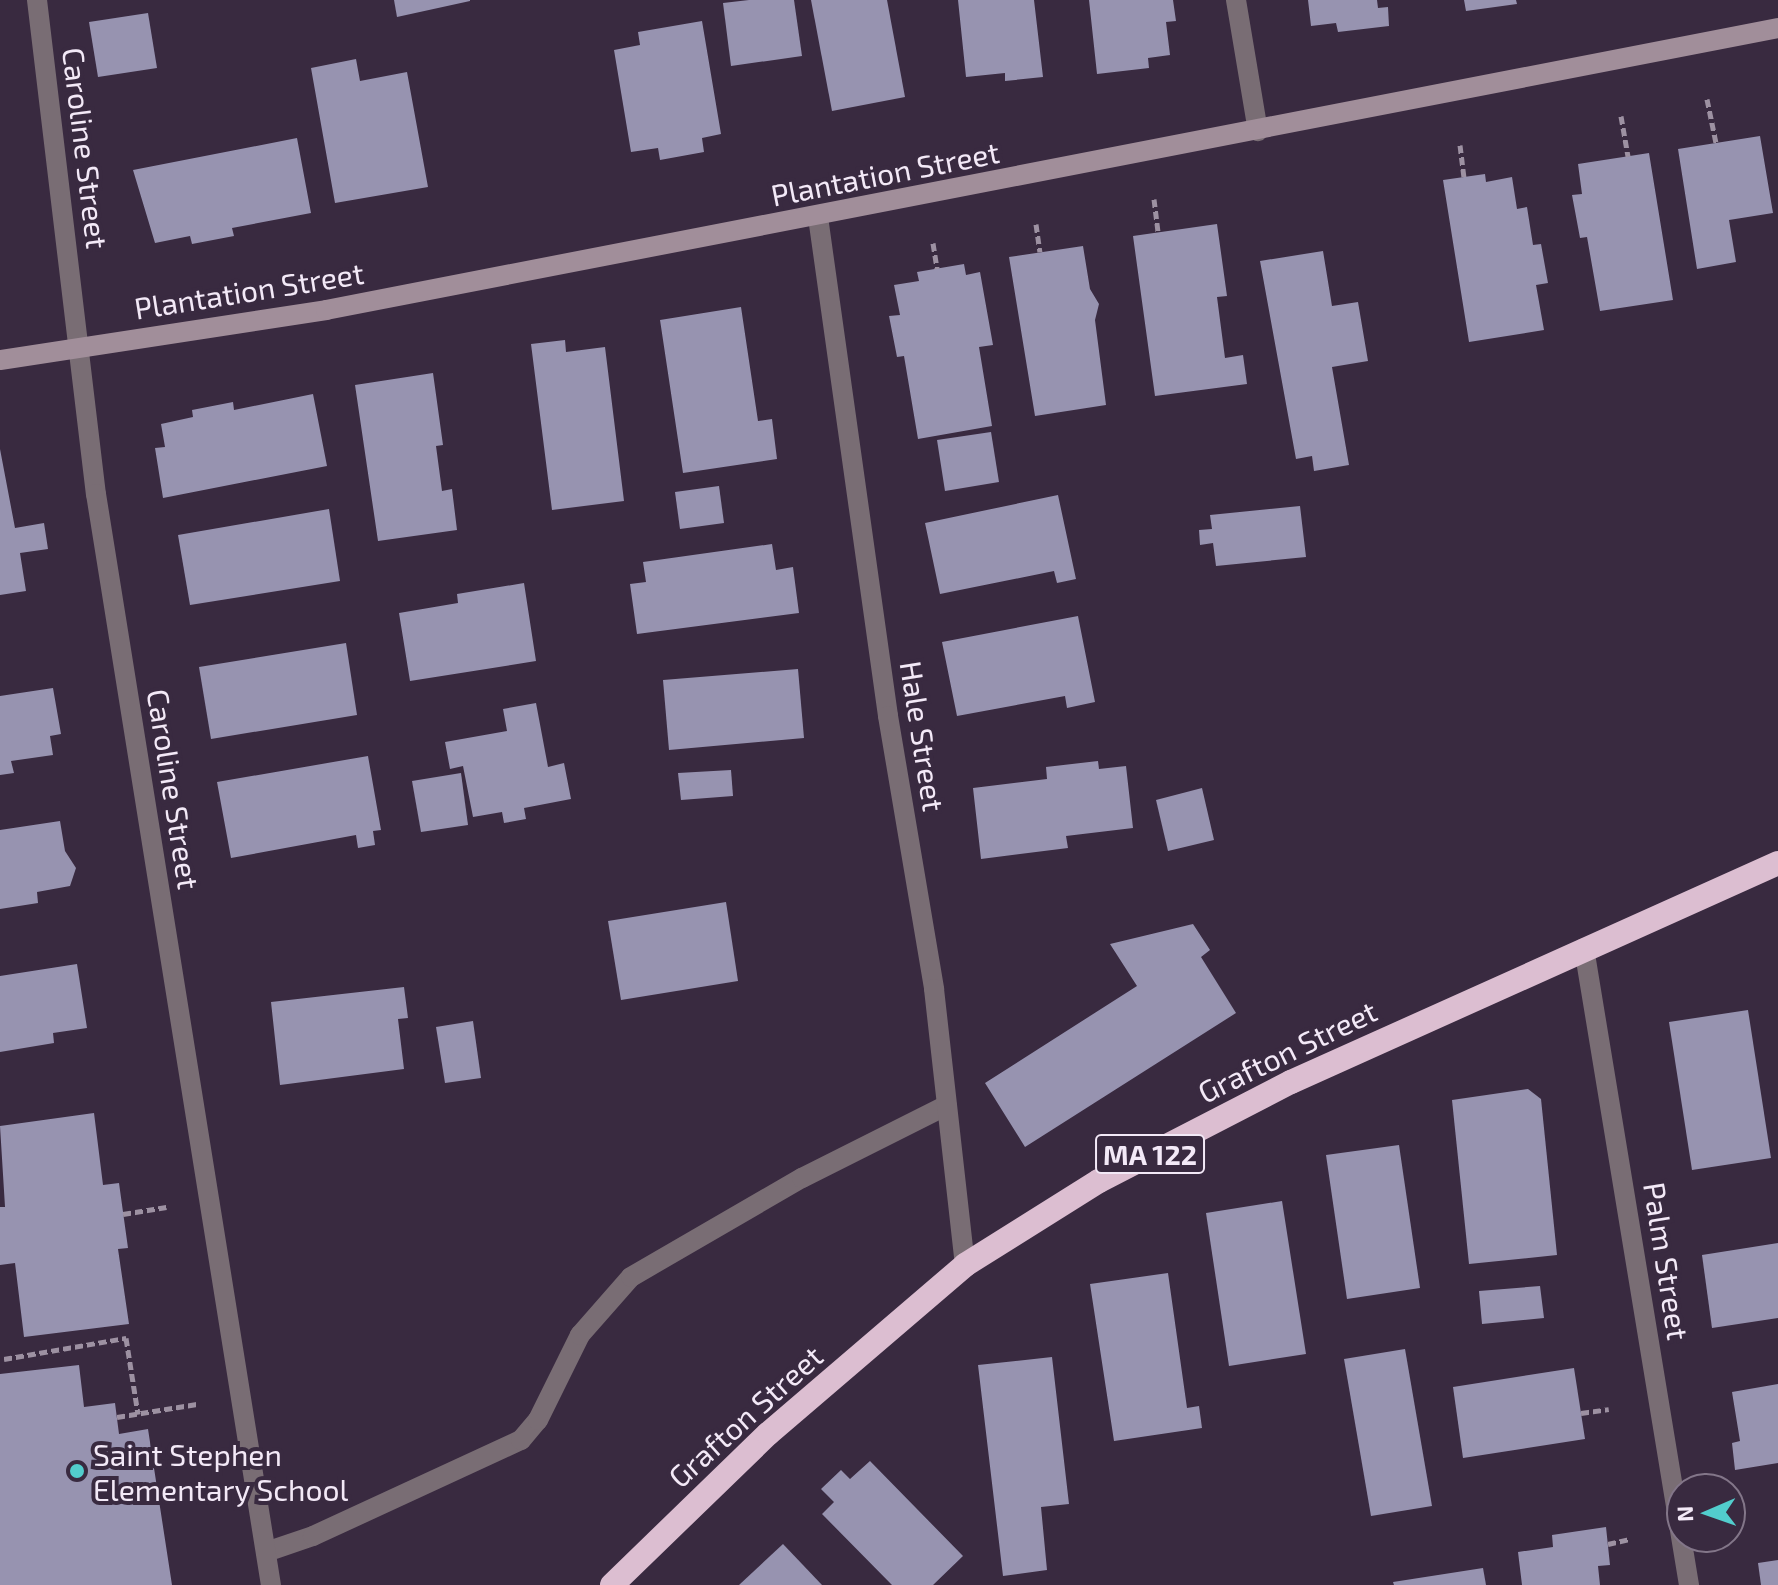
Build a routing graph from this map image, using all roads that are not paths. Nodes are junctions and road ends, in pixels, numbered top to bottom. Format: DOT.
graph roads {
  1 [pos="37,0"];
  2 [pos="1236,0"];
  3 [pos="1778,28"];
  4 [pos="1258,131"];
  5 [pos="818,217"];
  6 [pos="79,346"];
  7 [pos="0,360"];
  8 [pos="1778,863"];
  9 [pos="1584,948"];
  10 [pos="947,1105"];
  11 [pos="965,1265"];
  12 [pos="266,1552"];
  13 [pos="271,1585"];
  14 [pos="612,1585"];
  15 [pos="1689,1585"];
  1 -- 6 [label="street, Caroline Street"];
  2 -- 4 [label="street"];
  3 -- 4 [label="street, Plantation Street"];
  4 -- 5 [label="street, Plantation Street"];
  5 -- 6 [label="street, Plantation Street"];
  5 -- 10 [label="street, Hale Street"];
  6 -- 7 [label="street, Plantation Street"];
  6 -- 12 [label="street, Caroline Street"];
  8 -- 9 [label="highway, Grafton Street / MA 122"];
  9 -- 11 [label="highway, Grafton Street / MA 122"];
  9 -- 15 [label="street, Palm Street"];
  10 -- 11 [label="street, Hale Street"];
  10 -- 12 [label="street"];
  11 -- 14 [label="highway, Grafton Street / MA 122"];
  12 -- 13 [label="street, Caroline Street"];
}
